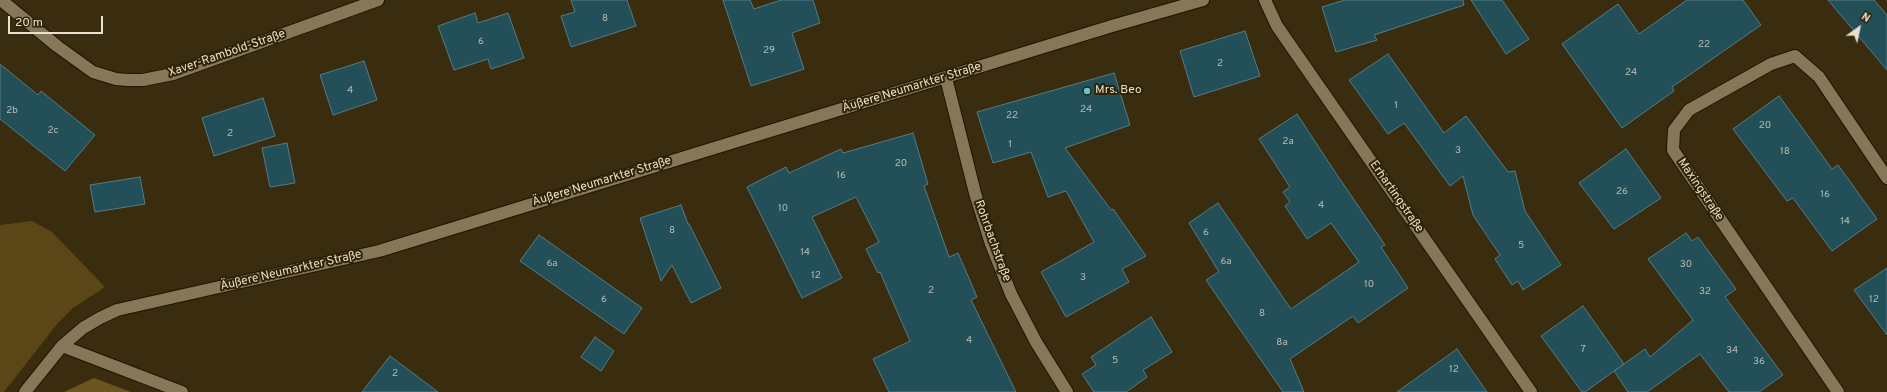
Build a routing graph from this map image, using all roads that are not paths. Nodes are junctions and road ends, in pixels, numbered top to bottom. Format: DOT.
graph roads {
  1 [pos="0,0"];
  2 [pos="378,0"];
  3 [pos="1203,0"];
  4 [pos="1265,0"];
  5 [pos="946,78"];
  6 [pos="1887,178"];
  7 [pos="62,346"];
  8 [pos="25,392"];
  9 [pos="182,392"];
  10 [pos="1067,392"];
  11 [pos="1531,392"];
  12 [pos="1838,392"];
  1 -- 2 [label="street, Xaver-Rambold-Straße"];
  3 -- 5 [label="street, Äußere Neumarkter Straße"];
  4 -- 11 [label="street, Erhartingstraße"];
  5 -- 7 [label="street, Äußere Neumarkter Straße"];
  5 -- 10 [label="street, Rohrbachstraße"];
  6 -- 12 [label="street, Maxingstraße"];
  7 -- 8 [label="street, Äußere Neumarkter Straße"];
  7 -- 9 [label="street"];
}
